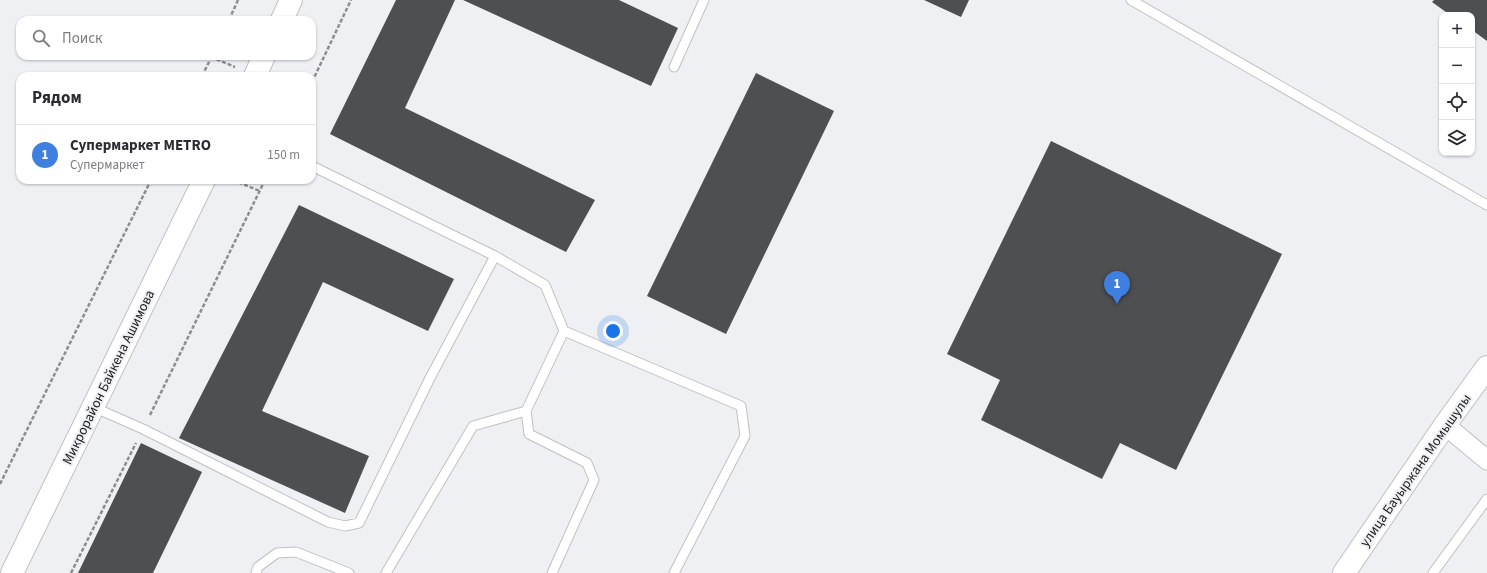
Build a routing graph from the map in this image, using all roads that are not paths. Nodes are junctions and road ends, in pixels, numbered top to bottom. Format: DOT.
graph roads {
  1 [pos="291,0"];
  2 [pos="704,0"];
  3 [pos="1131,0"];
  4 [pos="284,16"];
  5 [pos="262,60"];
  6 [pos="674,67"];
  7 [pos="257,72"];
  8 [pos="316,168"];
  9 [pos="202,184"];
  10 [pos="1487,205"];
  11 [pos="495,256"];
  12 [pos="564,331"];
  13 [pos="1487,367"];
  14 [pos="93,408"];
  15 [pos="526,412"];
  16 [pos="1445,425"];
  17 [pos="1487,460"];
  18 [pos="1487,498"];
  19 [pos="12,573"];
  20 [pos="256,573"];
  21 [pos="349,573"];
  22 [pos="386,573"];
  23 [pos="552,573"];
  24 [pos="674,573"];
  25 [pos="1344,573"];
  26 [pos="1433,573"];
  1 -- 4 [label="street"];
  2 -- 6 [label="lane"];
  3 -- 10 [label="lane"];
  5 -- 7 [label="street"];
  8 -- 11 [label="lane"];
  9 -- 14 [label="street, Микрорайон Байкена Ашимова"];
  11 -- 12 [label="lane"];
  11 -- 14 [label="lane"];
  12 -- 15 [label="lane"];
  12 -- 24 [label="lane"];
  13 -- 16 [label="street, улица Бауыржана Момышулы"];
  14 -- 19 [label="street, Микрорайон Байкена Ашимова"];
  15 -- 22 [label="lane"];
  15 -- 23 [label="lane"];
  16 -- 17 [label="street"];
  16 -- 25 [label="street, улица Бауыржана Момышулы"];
  18 -- 26 [label="lane"];
  20 -- 21 [label="lane"];
}
